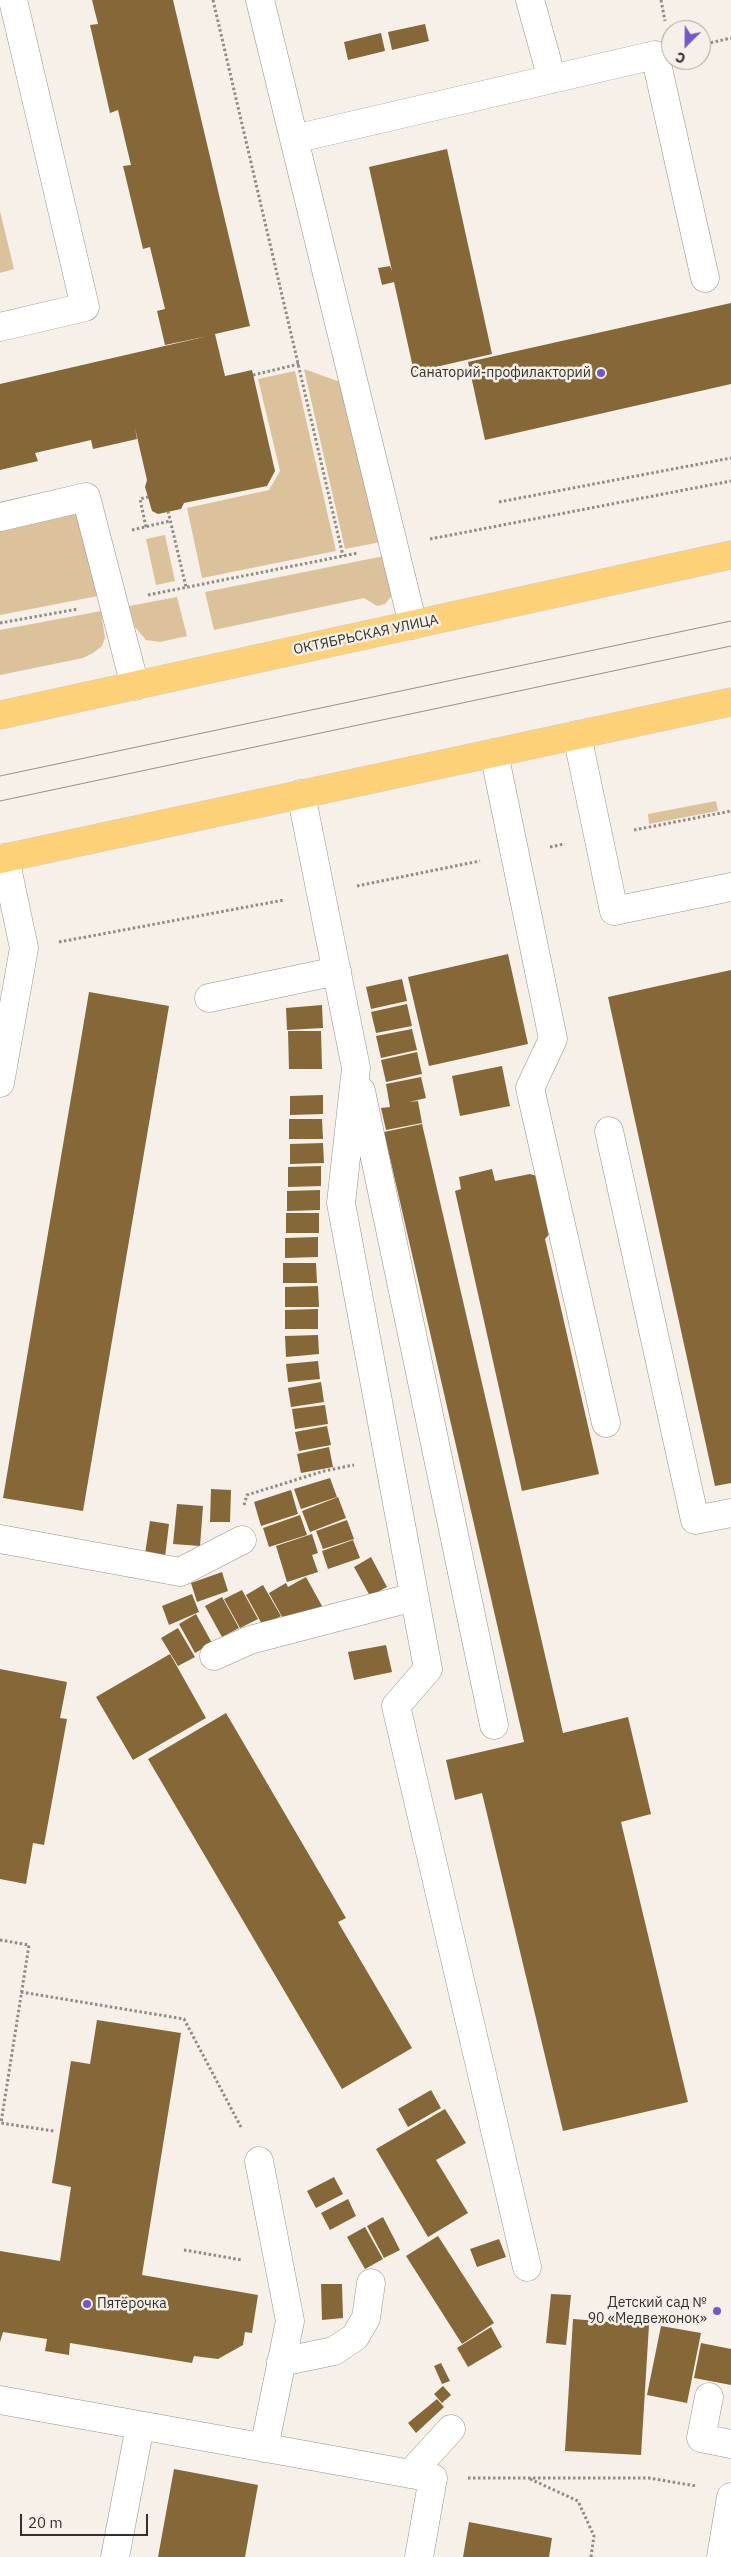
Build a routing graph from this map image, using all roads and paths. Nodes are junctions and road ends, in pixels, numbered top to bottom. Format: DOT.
graph roads {
  1 [pos="13,0"];
  2 [pos="214,0"];
  3 [pos="260,0"];
  4 [pos="530,0"];
  5 [pos="731,38"];
  6 [pos="711,42"];
  7 [pos="552,79"];
  8 [pos="294,139"];
  9 [pos="705,278"];
  10 [pos="0,327"];
  11 [pos="299,364"];
  12 [pos="253,375"];
  13 [pos="731,458"];
  14 [pos="731,481"];
  15 [pos="148,497"];
  16 [pos="499,502"];
  17 [pos="168,511"];
  18 [pos="0,516"];
  19 [pos="146,527"];
  20 [pos="395,546"];
  21 [pos="731,555"];
  22 [pos="343,556"];
  23 [pos="186,588"];
  24 [pos="113,602"];
  25 [pos="0,623"];
  26 [pos="413,625"];
  27 [pos="135,686"];
  28 [pos="731,702"];
  29 [pos="0,715"];
  30 [pos="577,735"];
  31 [pos="494,753"];
  32 [pos="301,794"];
  33 [pos="731,811"];
  34 [pos="599,837"];
  35 [pos="515,854"];
  36 [pos="3,859"];
  37 [pos="731,887"];
  38 [pos="322,893"];
  39 [pos="24,948"];
  40 [pos="338,971"];
  41 [pos="208,998"];
  42 [pos="356,1068"];
  43 [pos="0,1083"];
  44 [pos="609,1130"];
  45 [pos="606,1423"];
  46 [pos="389,1459"];
  47 [pos="731,1512"];
  48 [pos="0,1539"];
  49 [pos="242,1540"];
  50 [pos="414,1597"];
  51 [pos="214,1656"];
  52 [pos="494,1725"];
  53 [pos="0,1940"];
  54 [pos="21,1992"];
  55 [pos="0,2122"];
  56 [pos="54,2131"];
  57 [pos="259,2161"];
  58 [pos="184,2250"];
  59 [pos="279,2267"];
  60 [pos="527,2267"];
  61 [pos="371,2283"];
  62 [pos="281,2362"];
  63 [pos="709,2397"];
  64 [pos="0,2400"];
  65 [pos="140,2426"];
  66 [pos="451,2429"];
  67 [pos="731,2444"];
  68 [pos="264,2448"];
  69 [pos="421,2476"];
  70 [pos="527,2478"];
  71 [pos="704,2488"];
  72 [pos="731,2497"];
  73 [pos="115,2557"];
  74 [pos="419,2557"];
  75 [pos="591,2557"];
  76 [pos="721,2557"];
  1 -- 10 [label="lane"];
  2 -- 11 [label="path"];
  3 -- 8 [label="lane"];
  4 -- 7 [label="lane"];
  5 -- 6 [label="path"];
  7 -- 8 [label="lane"];
  7 -- 9 [label="lane"];
  8 -- 20 [label="lane"];
  11 -- 12 [label="path"];
  11 -- 22 [label="path"];
  13 -- 16 [label="path"];
  14 -- 20 [label="path"];
  15 -- 19 [label="path"];
  17 -- 23 [label="path"];
  18 -- 24 [label="lane"];
  20 -- 22 [label="path"];
  20 -- 26 [label="lane"];
  21 -- 26 [label="main road, ОКТЯБРЬСКАЯ УЛИЦА"];
  22 -- 23 [label="path"];
  23 -- 24 [label="path"];
  24 -- 25 [label="path"];
  24 -- 27 [label="lane"];
  26 -- 27 [label="main road, ОКТЯБРЬСКАЯ УЛИЦА"];
  27 -- 29 [label="main road, ОКТЯБРЬСКАЯ УЛИЦА"];
  28 -- 30 [label="main road"];
  30 -- 31 [label="main road"];
  30 -- 34 [label="lane"];
  31 -- 32 [label="main road"];
  31 -- 35 [label="lane"];
  32 -- 36 [label="main road"];
  32 -- 38 [label="lane"];
  33 -- 34 [label="path"];
  34 -- 35 [label="path"];
  34 -- 37 [label="lane"];
  35 -- 38 [label="path"];
  35 -- 45 [label="lane"];
  36 -- 39 [label="lane"];
  38 -- 39 [label="path"];
  38 -- 40 [label="lane"];
  39 -- 43 [label="lane"];
  40 -- 41 [label="lane"];
  40 -- 42 [label="lane"];
  42 -- 46 [label="lane"];
  42 -- 52 [label="lane"];
  44 -- 47 [label="lane"];
  46 -- 49 [label="path"];
  46 -- 50 [label="lane"];
  48 -- 49 [label="lane"];
  50 -- 51 [label="lane"];
  50 -- 60 [label="lane"];
  53 -- 54 [label="path"];
  54 -- 55 [label="path"];
  54 -- 57 [label="path"];
  55 -- 56 [label="path"];
  57 -- 59 [label="lane"];
  58 -- 59 [label="path"];
  59 -- 62 [label="lane"];
  61 -- 62 [label="lane"];
  62 -- 68 [label="lane"];
  63 -- 67 [label="lane"];
  64 -- 65 [label="lane"];
  65 -- 68 [label="lane"];
  65 -- 73 [label="lane"];
  66 -- 69 [label="lane"];
  68 -- 69 [label="lane"];
  69 -- 70 [label="path"];
  69 -- 74 [label="lane"];
  70 -- 71 [label="path"];
  70 -- 75 [label="path"];
  72 -- 76 [label="lane"];
}
